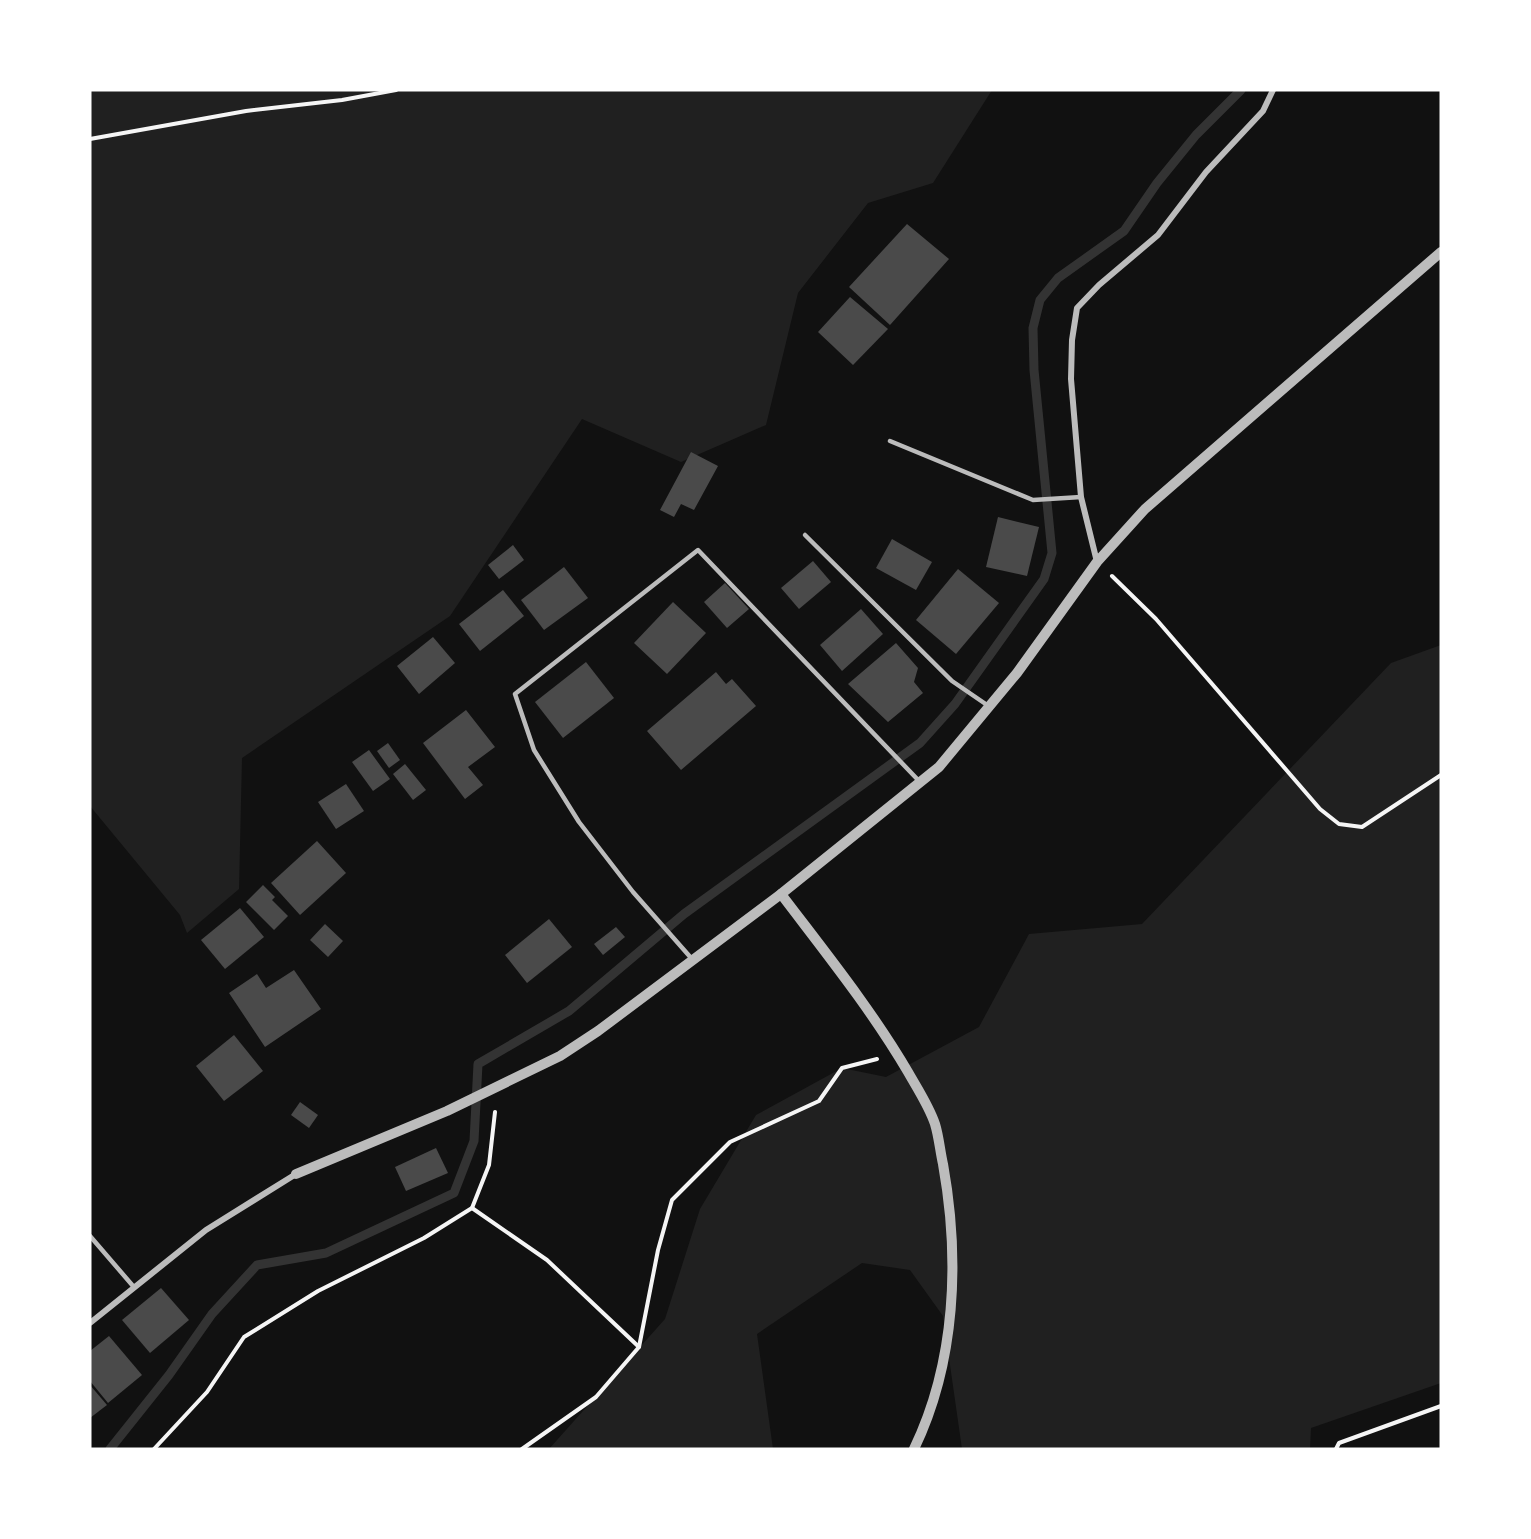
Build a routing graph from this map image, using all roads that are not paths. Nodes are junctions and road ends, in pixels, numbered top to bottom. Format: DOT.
graph roads {
  1 [pos="1273,90"];
  2 [pos="1441,252"];
  3 [pos="890,441"];
  4 [pos="1081,497"];
  5 [pos="806,536"];
  6 [pos="1097,562"];
  7 [pos="990,707"];
  8 [pos="920,782"];
  9 [pos="781,894"];
  10 [pos="692,959"];
  11 [pos="296,1174"];
  12 [pos="90,1236"];
  13 [pos="133,1286"];
  14 [pos="90,1323"];
  15 [pos="914,1449"];
  1 -- 4 [label="street"];
  2 -- 6 [label="street"];
  3 -- 4 [label="lane"];
  4 -- 6 [label="street"];
  5 -- 7 [label="lane"];
  6 -- 7 [label="street"];
  7 -- 8 [label="street"];
  8 -- 9 [label="street"];
  8 -- 10 [label="lane"];
  9 -- 10 [label="street"];
  9 -- 15 [label="street"];
  10 -- 11 [label="street"];
  11 -- 13 [label="street"];
  12 -- 13 [label="lane"];
  13 -- 14 [label="street"];
}
